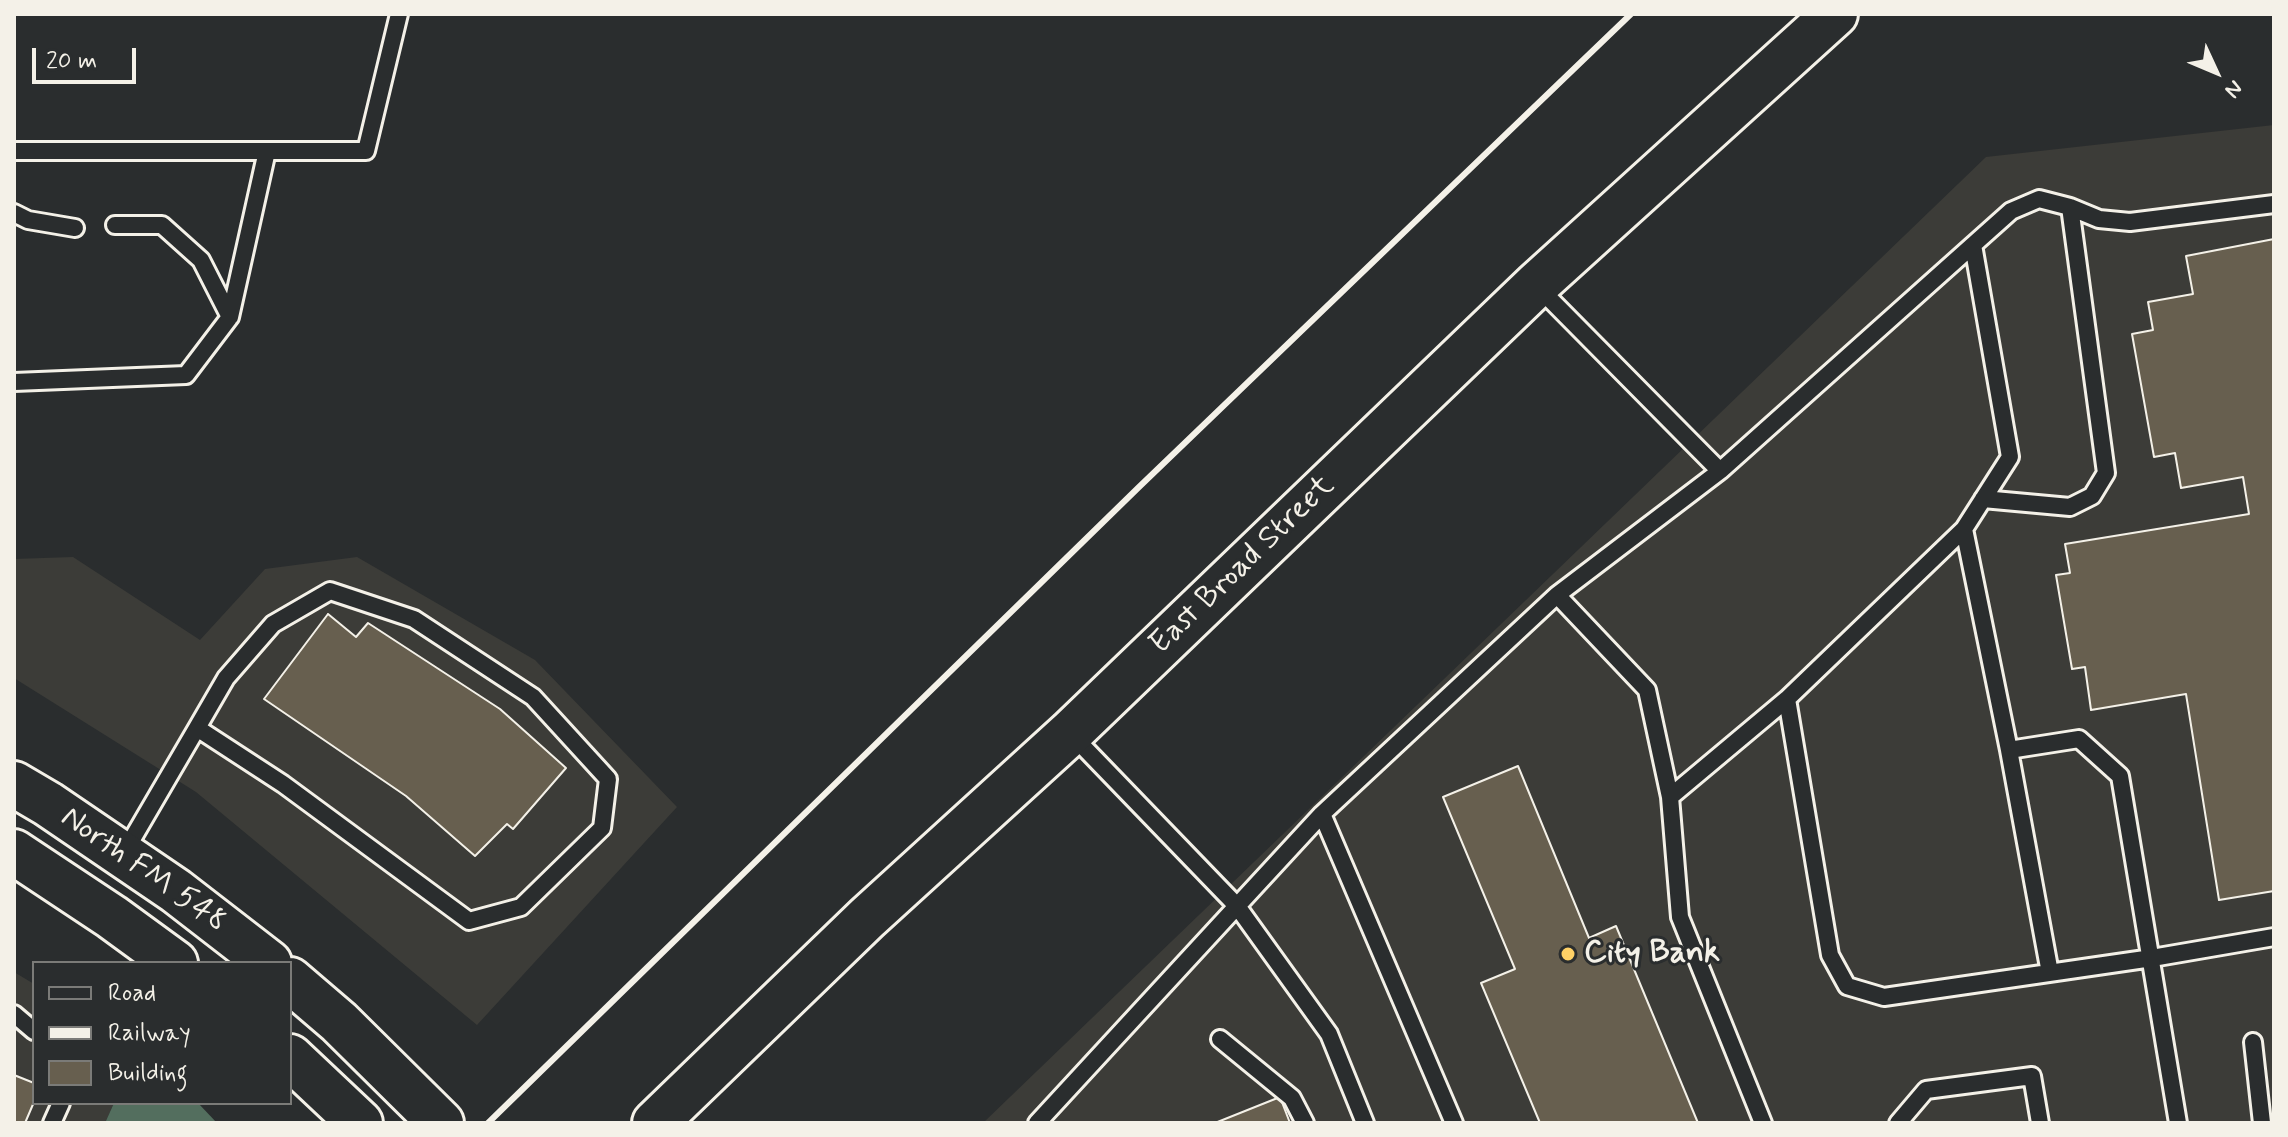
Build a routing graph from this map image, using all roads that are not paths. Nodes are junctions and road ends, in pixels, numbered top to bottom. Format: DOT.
graph roads {
  1 [pos="399,14"];
  2 [pos="1835,14"];
  3 [pos="14,151"];
  4 [pos="267,151"];
  5 [pos="2274,204"];
  6 [pos="2070,207"];
  7 [pos="14,213"];
  8 [pos="115,225"];
  9 [pos="75,228"];
  10 [pos="1973,245"];
  11 [pos="1536,285"];
  12 [pos="230,317"];
  13 [pos="14,382"];
  14 [pos="1720,471"];
  15 [pos="1983,499"];
  16 [pos="1964,529"];
  17 [pos="1557,595"];
  18 [pos="1787,699"];
  19 [pos="197,728"];
  20 [pos="1070,733"];
  21 [pos="2009,750"];
  22 [pos="14,784"];
  23 [pos="1670,797"];
  24 [pos="1322,814"];
  25 [pos="123,854"];
  26 [pos="19,859"];
  27 [pos="1237,906"];
  28 [pos="2274,937"];
  29 [pos="2152,958"];
  30 [pos="172,961"];
  31 [pos="266,961"];
  32 [pos="2050,973"];
  33 [pos="292,982"];
  34 [pos="14,1014"];
  35 [pos="32,1029"];
  36 [pos="1220,1039"];
  37 [pos="2253,1042"];
  38 [pos="292,1059"];
  39 [pos="1040,1122"];
  40 [pos="360,1123"];
  41 [pos="441,1123"];
  42 [pos="655,1123"];
  43 [pos="1305,1123"];
  44 [pos="1365,1123"];
  45 [pos="1454,1123"];
  46 [pos="1763,1123"];
  47 [pos="1898,1123"];
  48 [pos="2040,1123"];
  49 [pos="2178,1123"];
  50 [pos="2262,1123"];
  1 -- 4 [label="lane"];
  2 -- 11 [label="main road, East Broad Street"];
  3 -- 4 [label="lane"];
  4 -- 12 [label="lane"];
  5 -- 6 [label="lane"];
  6 -- 10 [label="lane"];
  6 -- 15 [label="lane"];
  7 -- 9 [label="lane"];
  8 -- 12 [label="lane"];
  10 -- 14 [label="lane"];
  10 -- 15 [label="lane"];
  11 -- 14 [label="lane"];
  11 -- 20 [label="main road, East Broad Street"];
  12 -- 13 [label="lane"];
  14 -- 17 [label="lane"];
  15 -- 16 [label="lane"];
  16 -- 18 [label="lane"];
  16 -- 21 [label="lane"];
  17 -- 23 [label="lane"];
  17 -- 24 [label="lane"];
  18 -- 23 [label="lane"];
  18 -- 32 [label="lane"];
  19 -- 19 [label="lane"];
  19 -- 25 [label="lane"];
  20 -- 27 [label="lane"];
  20 -- 42 [label="main road, East Broad Street"];
  21 -- 29 [label="lane"];
  21 -- 32 [label="lane"];
  22 -- 25 [label="main road, North FM 548"];
  23 -- 46 [label="lane"];
  24 -- 27 [label="lane"];
  24 -- 45 [label="lane"];
  25 -- 31 [label="main road, North FM 548"];
  26 -- 30 [label="main road, North FM 548"];
  27 -- 39 [label="lane"];
  27 -- 44 [label="lane"];
  28 -- 29 [label="lane"];
  29 -- 32 [label="lane"];
  29 -- 49 [label="lane"];
  33 -- 41 [label="main road"];
  34 -- 35 [label="lane"];
  36 -- 43 [label="lane"];
  37 -- 50 [label="lane"];
  38 -- 40 [label="main road"];
  47 -- 48 [label="lane"];
}
